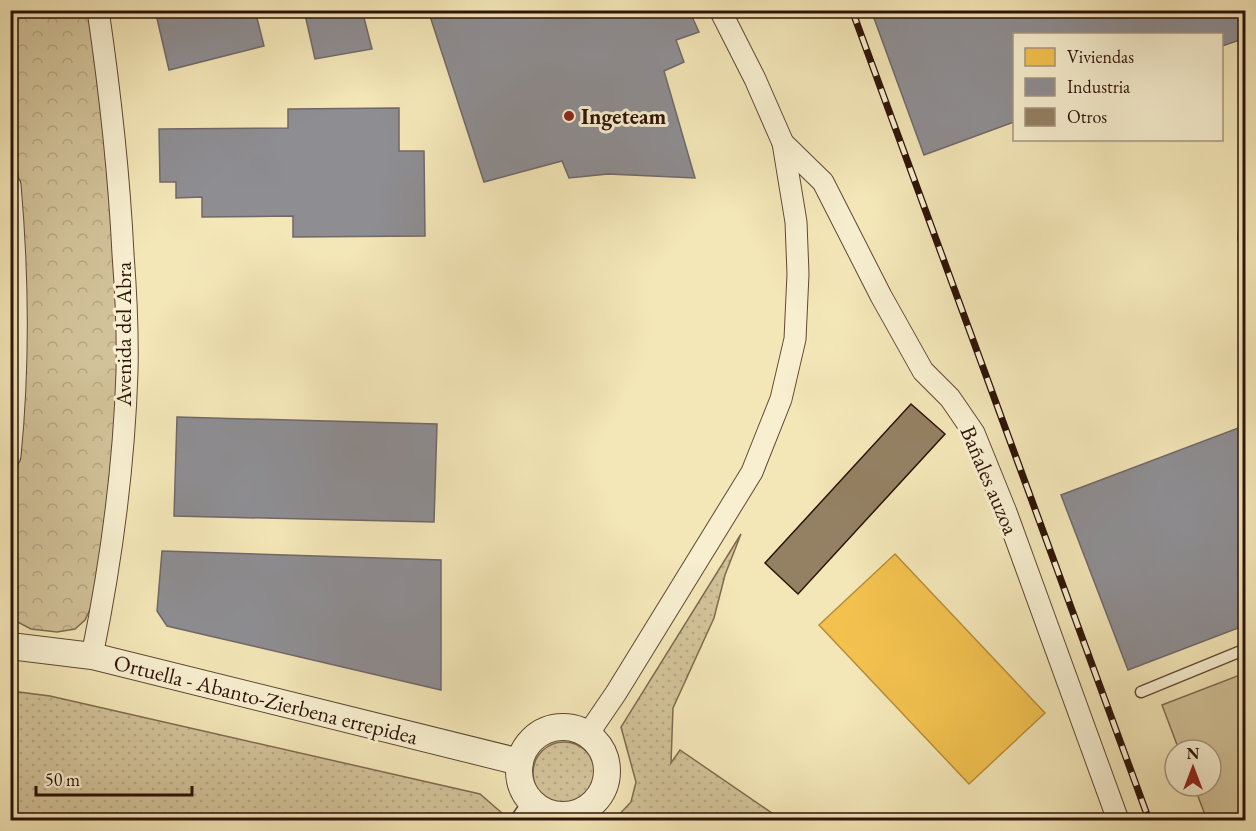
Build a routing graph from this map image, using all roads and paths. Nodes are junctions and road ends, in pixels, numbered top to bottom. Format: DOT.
graph roads {
  1 [pos="98,10"];
  2 [pos="720,10"];
  3 [pos="783,142"];
  4 [pos="10,185"];
  5 [pos="10,456"];
  6 [pos="10,646"];
  7 [pos="1245,649"];
  8 [pos="92,656"];
  9 [pos="1141,692"];
  10 [pos="588,734"];
  11 [pos="520,762"];
  12 [pos="530,800"];
  13 [pos="552,817"];
  14 [pos="512,820"];
  15 [pos="1118,820"];
  1 -- 8 [label="street, Avenida del Abra"];
  2 -- 3 [label="street, Bañales auzoa"];
  3 -- 10 [label="street, Bañales auzoa"];
  3 -- 15 [label="street, Bañales auzoa"];
  4 -- 5 [label="street"];
  6 -- 8 [label="street, Ortuella - Abanto-Zierbena errepidea"];
  7 -- 9 [label="lane"];
  8 -- 11 [label="street, Ortuella - Abanto-Zierbena errepidea"];
  10 -- 11 [label="street"];
  10 -- 13 [label="street"];
  11 -- 12 [label="street"];
  12 -- 13 [label="street"];
  12 -- 14 [label="lane"];
}
